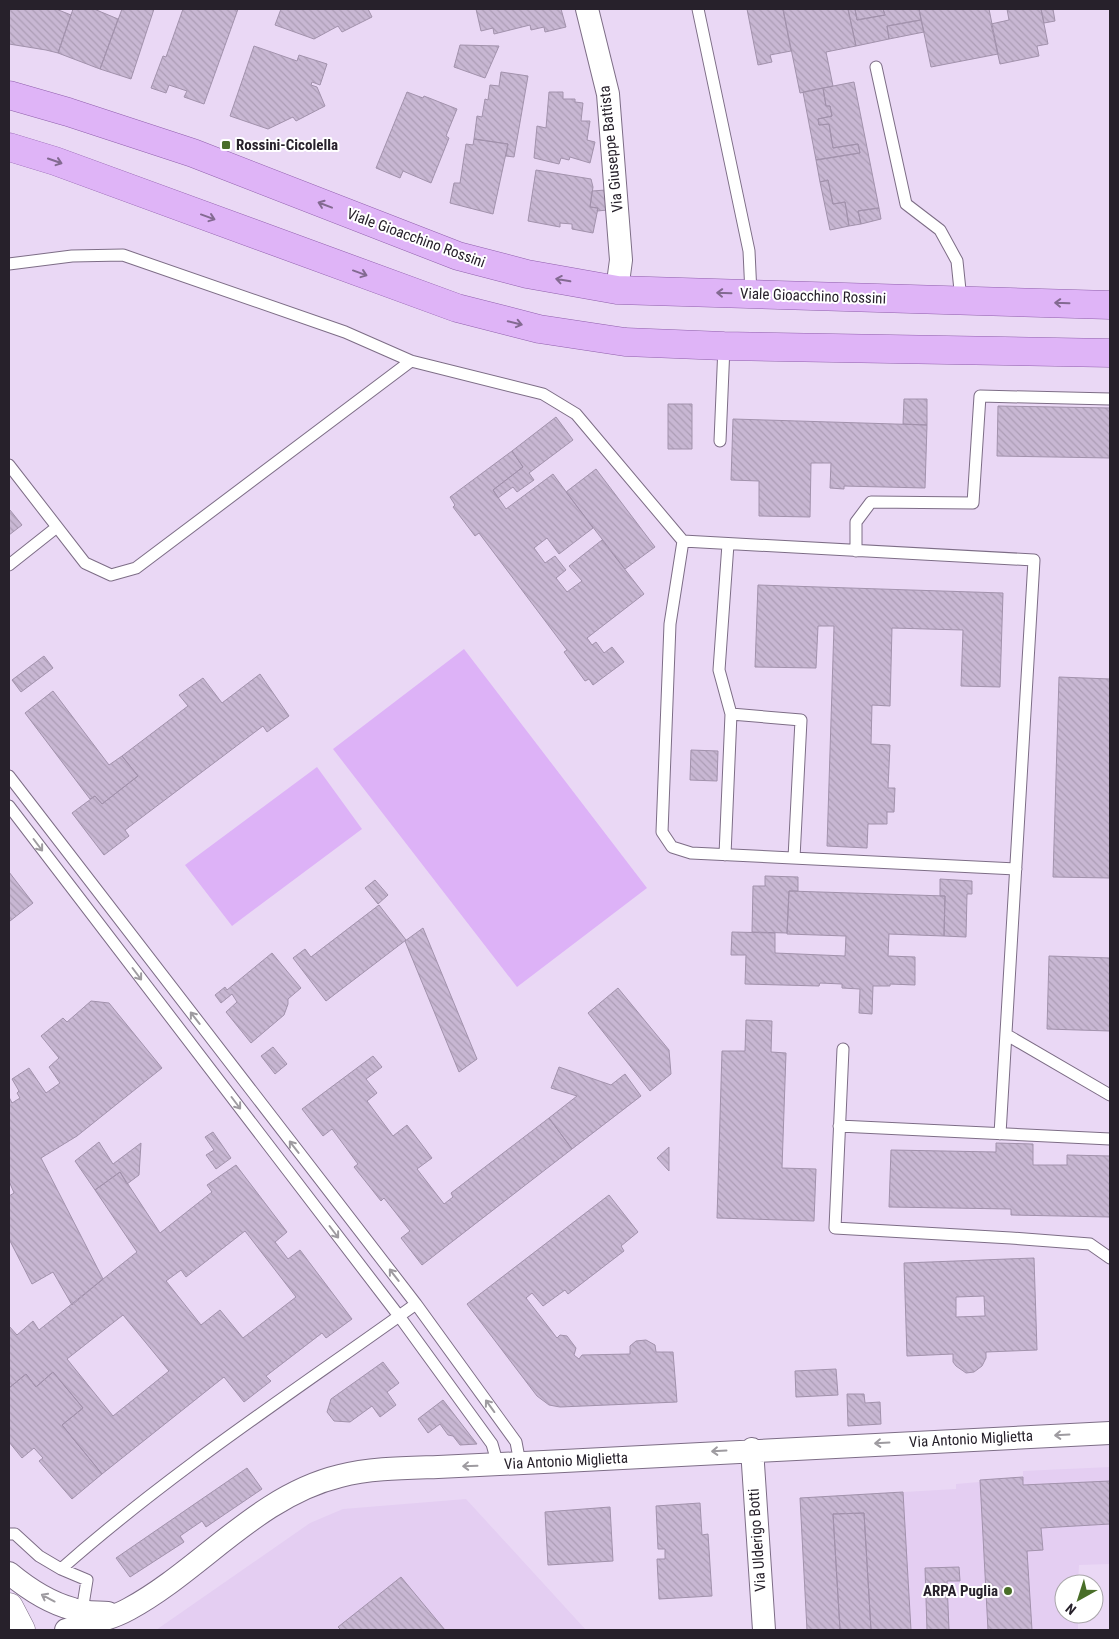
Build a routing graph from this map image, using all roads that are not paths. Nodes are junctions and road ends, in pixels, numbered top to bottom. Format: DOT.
graph roads {
  1 [pos="587,9"];
  2 [pos="698,9"];
  3 [pos="876,67"];
  4 [pos="9,95"];
  5 [pos="9,146"];
  6 [pos="9,264"];
  7 [pos="617,290"];
  8 [pos="751,294"];
  9 [pos="961,300"];
  10 [pos="1110,305"];
  11 [pos="724,346"];
  12 [pos="1110,353"];
  13 [pos="411,361"];
  14 [pos="1110,399"];
  15 [pos="720,441"];
  16 [pos="9,465"];
  17 [pos="57,527"];
  18 [pos="683,541"];
  19 [pos="728,544"];
  20 [pos="856,550"];
  21 [pos="9,565"];
  22 [pos="731,714"];
  23 [pos="9,776"];
  24 [pos="9,806"];
  25 [pos="725,855"];
  26 [pos="794,858"];
  27 [pos="1016,869"];
  28 [pos="1007,1034"];
  29 [pos="843,1049"];
  30 [pos="1110,1095"];
  31 [pos="839,1126"];
  32 [pos="1000,1134"];
  33 [pos="1110,1139"];
  34 [pos="1110,1258"];
  35 [pos="416,1304"];
  36 [pos="399,1316"];
  37 [pos="1110,1433"];
  38 [pos="752,1449"];
  39 [pos="520,1464"];
  40 [pos="498,1465"];
  41 [pos="9,1534"];
  42 [pos="61,1569"];
  43 [pos="9,1573"];
  44 [pos="9,1607"];
  45 [pos="128,1610"];
  46 [pos="82,1611"];
  47 [pos="21,1630"];
  48 [pos="66,1630"];
  49 [pos="764,1630"];
  1 -- 7 [label="street, Via Giuseppe Battista"];
  2 -- 8 [label="lane"];
  3 -- 9 [label="lane"];
  7 -- 4 [label="main road, Viale Gioacchino Rossini, one-way"];
  5 -- 11 [label="main road, one-way"];
  6 -- 13 [label="lane"];
  8 -- 7 [label="main road, Viale Gioacchino Rossini, one-way"];
  8 -- 9 [label="main road, Viale Gioacchino Rossini"];
  10 -- 9 [label="main road, Viale Gioacchino Rossini, one-way"];
  11 -- 12 [label="main road"];
  11 -- 15 [label="lane"];
  13 -- 17 [label="lane"];
  13 -- 18 [label="lane"];
  14 -- 20 [label="lane"];
  16 -- 17 [label="lane"];
  17 -- 21 [label="lane"];
  18 -- 19 [label="lane"];
  18 -- 25 [label="lane"];
  19 -- 20 [label="lane"];
  19 -- 22 [label="lane"];
  20 -- 27 [label="lane"];
  22 -- 25 [label="lane"];
  22 -- 26 [label="lane"];
  35 -- 23 [label="lane, one-way"];
  24 -- 36 [label="lane, one-way"];
  25 -- 26 [label="lane"];
  26 -- 27 [label="lane"];
  27 -- 28 [label="lane"];
  28 -- 30 [label="lane"];
  28 -- 32 [label="lane"];
  29 -- 31 [label="lane"];
  31 -- 32 [label="lane"];
  31 -- 34 [label="lane"];
  32 -- 33 [label="lane"];
  35 -- 36 [label="lane"];
  39 -- 35 [label="lane, one-way"];
  36 -- 40 [label="lane"];
  36 -- 42 [label="lane"];
  37 -- 38 [label="street, Via Antonio Miglietta, one-way"];
  38 -- 39 [label="street, Via Antonio Miglietta, one-way"];
  38 -- 49 [label="street, Via Ulderigo Botti"];
  39 -- 40 [label="street, Via Antonio Miglietta"];
  40 -- 45 [label="street, Via Antonio Miglietta, one-way"];
  41 -- 42 [label="lane"];
  42 -- 46 [label="lane"];
  46 -- 43 [label="street, one-way"];
  44 -- 47 [label="street"];
  45 -- 46 [label="street"];
  45 -- 48 [label="street, Via Antonio Miglietta"];
}
